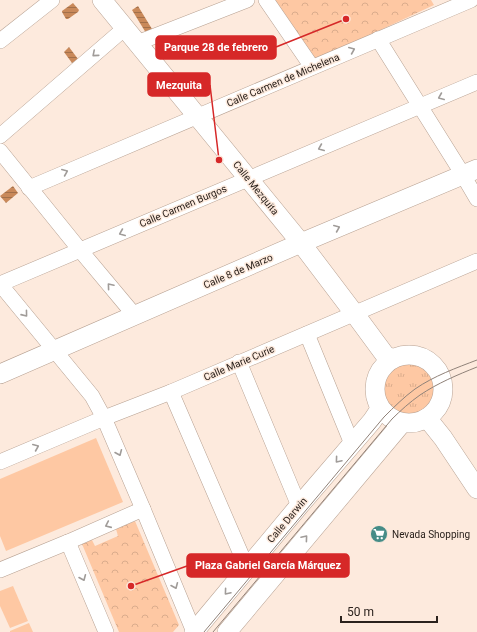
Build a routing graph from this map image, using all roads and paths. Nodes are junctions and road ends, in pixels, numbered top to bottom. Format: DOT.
graph roads {
  1 [pos="52,0"];
  2 [pos="102,0"];
  3 [pos="248,0"];
  4 [pos="266,0"];
  5 [pos="471,0"];
  6 [pos="441,5"];
  7 [pos="125,28"];
  8 [pos="2,34"];
  9 [pos="378,39"];
  10 [pos="137,43"];
  11 [pos="312,67"];
  12 [pos="477,82"];
  13 [pos="420,106"];
  14 [pos="197,117"];
  15 [pos="0,136"];
  16 [pos="0,151"];
  17 [pos="470,172"];
  18 [pos="248,179"];
  19 [pos="29,188"];
  20 [pos="477,199"];
  21 [pos="301,244"];
  22 [pos="80,250"];
  23 [pos="477,261"];
  24 [pos="0,284"];
  25 [pos="354,313"];
  26 [pos="133,316"];
  27 [pos="307,334"];
  28 [pos="55,351"];
  29 [pos="392,359"];
  30 [pos="239,362"];
  31 [pos="0,374"];
  32 [pos="171,392"];
  33 [pos="380,409"];
  34 [pos="104,418"];
  35 [pos="428,418"];
  36 [pos="402,423"];
  37 [pos="352,444"];
  38 [pos="0,462"];
  39 [pos="477,489"];
  40 [pos="299,506"];
  41 [pos="143,509"];
  42 [pos="68,542"];
  43 [pos="247,568"];
  44 [pos="0,569"];
  45 [pos="106,632"];
  46 [pos="194,632"];
  47 [pos="226,632"];
  1 -- 8 [label="street"];
  2 -- 7 [label="street, Calle Mezquita"];
  3 -- 10 [label="street"];
  4 -- 11 [label="street"];
  5 -- 6 [label="street, Calle Carmen de Michelena"];
  6 -- 9 [label="street, Calle Carmen de Michelena"];
  7 -- 10 [label="street, Calle Mezquita"];
  7 -- 15 [label="street, one-way"];
  11 -- 9 [label="street, Calle Carmen de Michelena, one-way"];
  9 -- 13 [label="street"];
  10 -- 14 [label="street, Calle Mezquita"];
  11 -- 14 [label="street, Calle Carmen de Michelena"];
  12 -- 13 [label="street, Calle Carmen Burgos, one-way"];
  13 -- 17 [label="street"];
  13 -- 18 [label="street, Calle Carmen Burgos, one-way"];
  14 -- 18 [label="street, Calle Mezquita"];
  19 -- 14 [label="street, Calle Carmen de Michelena, one-way"];
  16 -- 19 [label="street"];
  17 -- 20 [label="street"];
  21 -- 17 [label="street, Calle 8 de Marzo, one-way"];
  18 -- 21 [label="street, Calle Mezquita"];
  18 -- 22 [label="street, Calle Carmen Burgos, one-way"];
  19 -- 22 [label="street"];
  21 -- 25 [label="street, Calle Mezquita"];
  21 -- 26 [label="street, Calle 8 de Marzo"];
  22 -- 24 [label="street, Calle Carmen Burgos"];
  26 -- 22 [label="street, one-way"];
  23 -- 25 [label="street, Calle Marie Curie"];
  24 -- 28 [label="street, one-way"];
  25 -- 27 [label="street, Calle Marie Curie"];
  25 -- 29 [label="street, Calle Mezquita"];
  26 -- 28 [label="street, Calle 8 de Marzo"];
  27 -- 30 [label="street, Calle Marie Curie"];
  27 -- 37 [label="street"];
  28 -- 31 [label="street, Calle 8 de Marzo"];
  28 -- 34 [label="street"];
  29 -- 33 [label="street"];
  29 -- 35 [label="street"];
  30 -- 32 [label="street, Calle Marie Curie"];
  30 -- 40 [label="street"];
  32 -- 34 [label="street, Calle Marie Curie"];
  32 -- 43 [label="street"];
  33 -- 36 [label="street"];
  33 -- 37 [label="street, Calle Darwin"];
  38 -- 34 [label="street, Calle Marie Curie, one-way"];
  34 -- 41 [label="street, one-way"];
  35 -- 36 [label="street"];
  35 -- 39 [label="street"];
  47 -- 36 [label="street, one-way"];
  37 -- 40 [label="street, Calle Darwin, one-way"];
  40 -- 43 [label="street, Calle Darwin"];
  41 -- 42 [label="street, one-way"];
  41 -- 46 [label="street, one-way"];
  42 -- 44 [label="street"];
  42 -- 45 [label="street, one-way"];
  43 -- 46 [label="street, Calle Darwin, one-way"];
}
